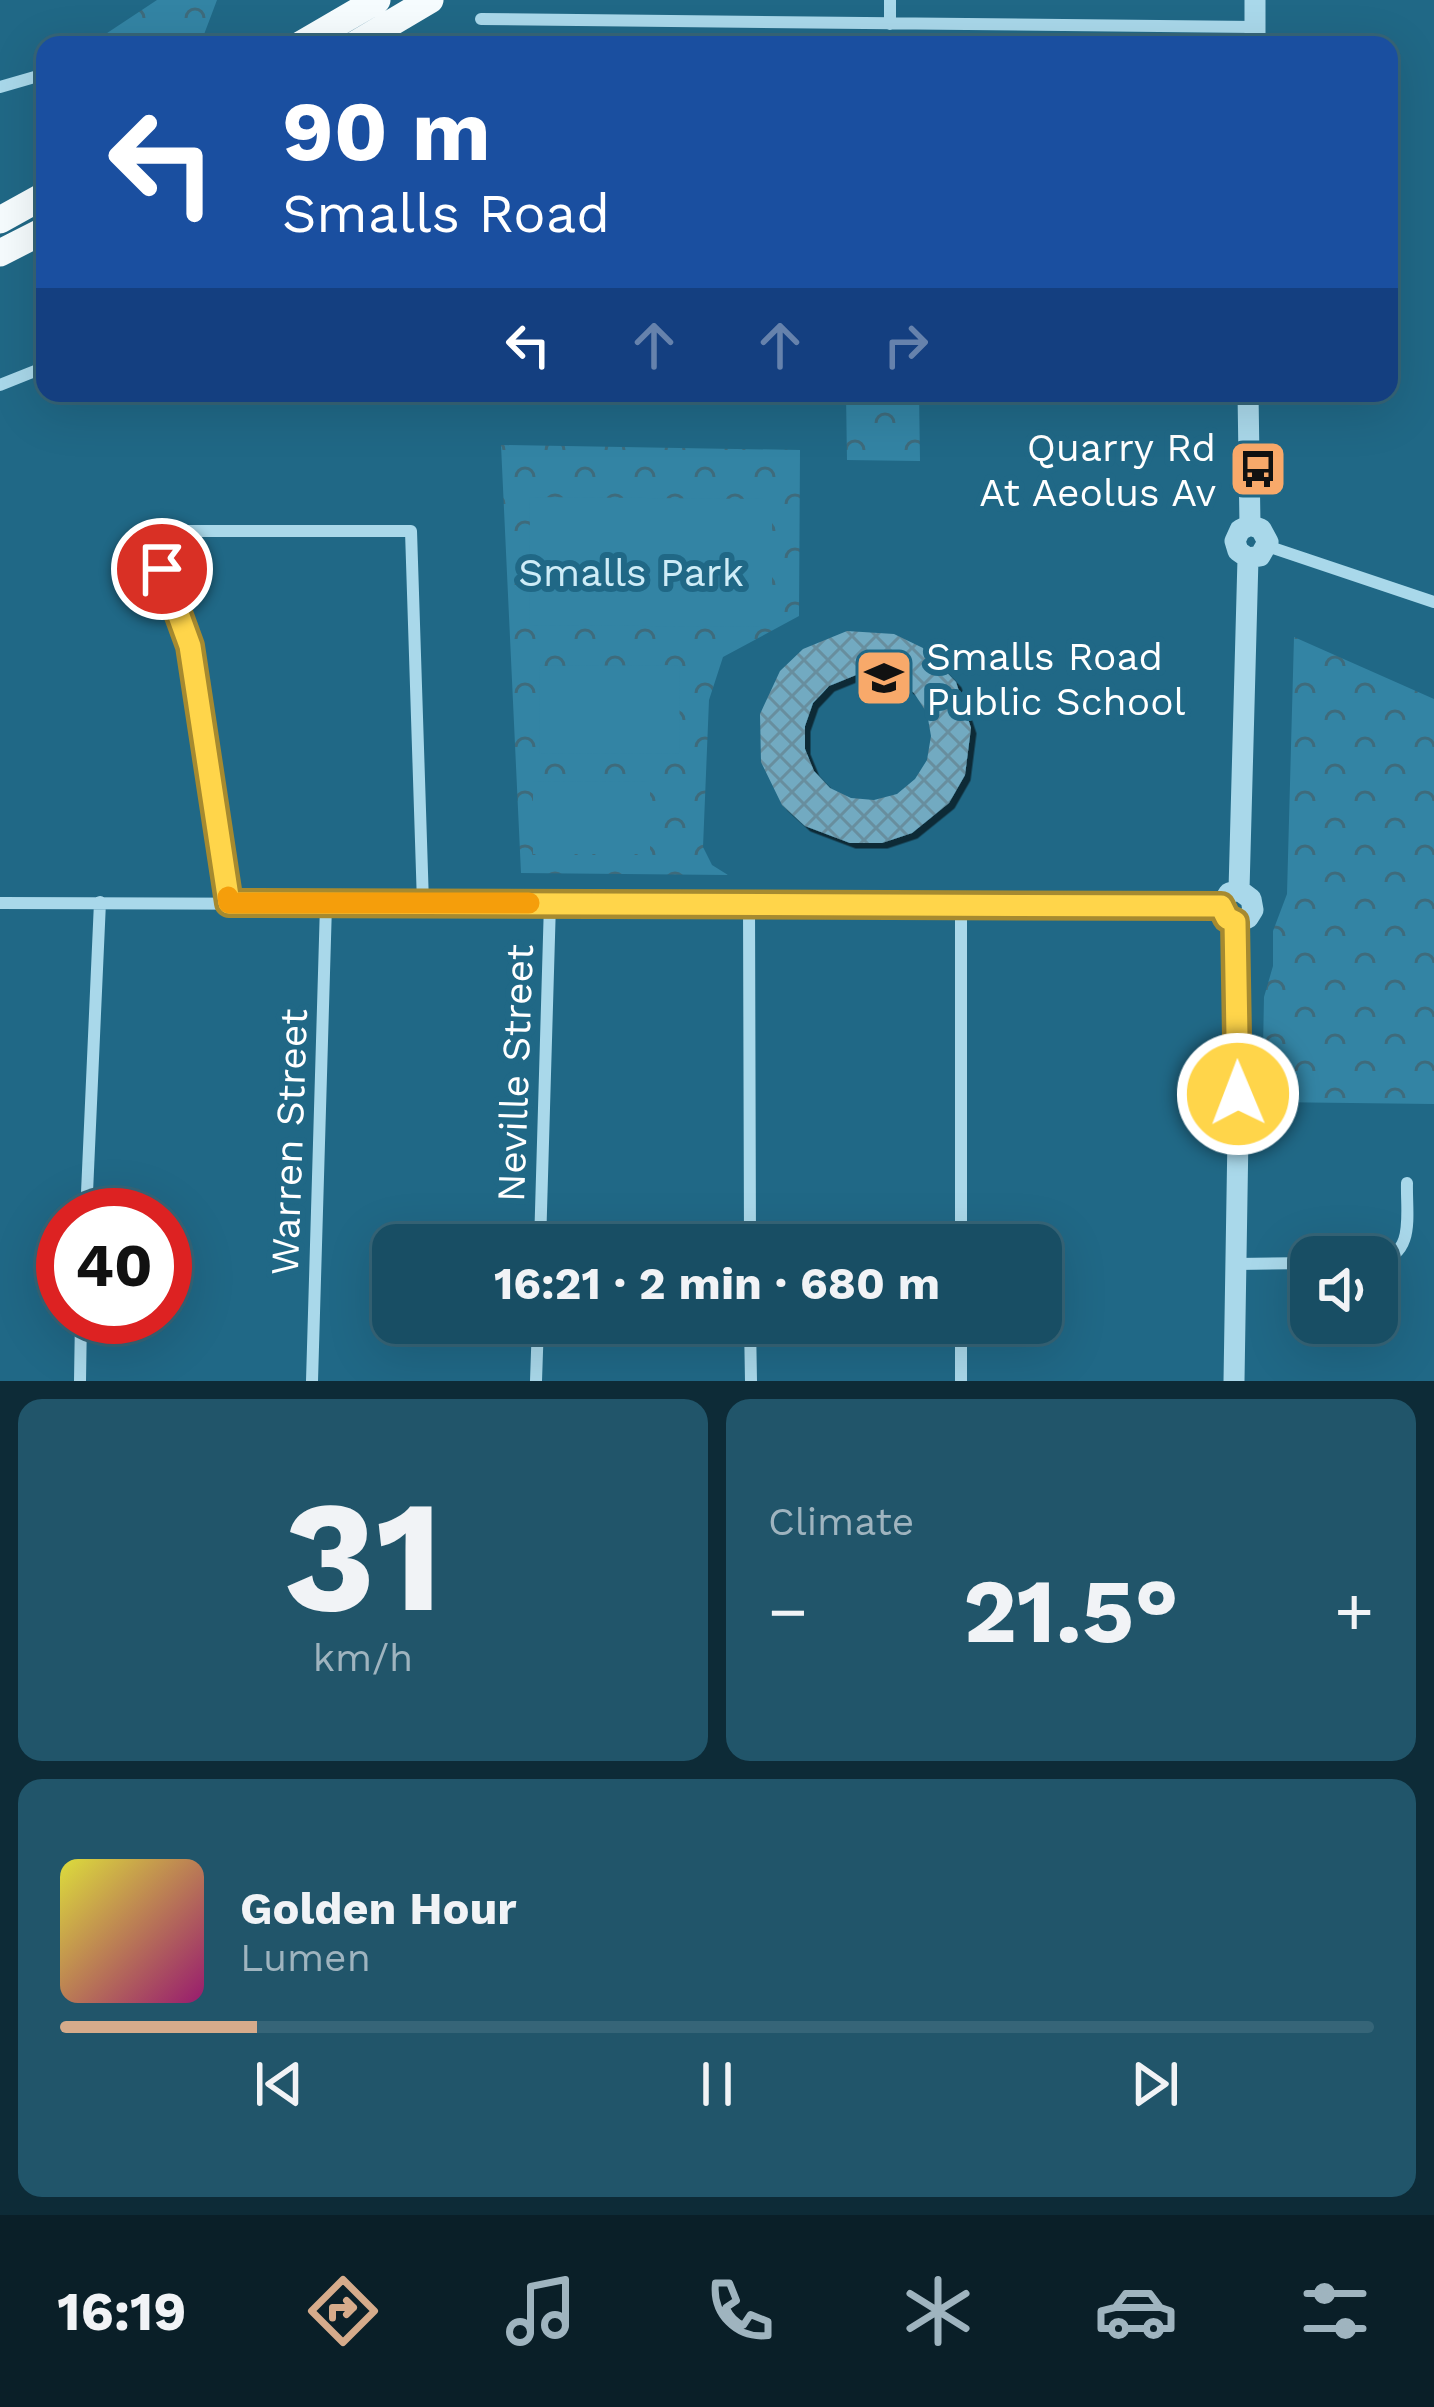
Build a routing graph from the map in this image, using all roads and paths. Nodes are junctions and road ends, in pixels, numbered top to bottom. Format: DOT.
graph roads {
  1 [pos="377,0"];
  2 [pos="430,0"];
  3 [pos="890,0"];
  4 [pos="1255,0"];
  5 [pos="481,19"];
  6 [pos="890,24"];
  7 [pos="315,36"];
  8 [pos="369,36"];
  9 [pos="1255,36"];
  10 [pos="36,77"];
  11 [pos="0,87"];
  12 [pos="36,199"];
  13 [pos="0,220"];
  14 [pos="36,235"];
  15 [pos="0,253"];
  16 [pos="36,371"];
  17 [pos="0,385"];
  18 [pos="1248,402"];
  19 [pos="1257,552"];
  20 [pos="1434,602"];
  21 [pos="100,902"];
  22 [pos="229,903"];
  23 [pos="423,903"];
  24 [pos="550,903"];
  25 [pos="0,904"];
  26 [pos="326,904"];
  27 [pos="749,904"];
  28 [pos="961,904"];
  29 [pos="1232,906"];
  30 [pos="1407,1183"];
  31 [pos="87,1188"];
  32 [pos="541,1224"];
  33 [pos="750,1224"];
  34 [pos="962,1224"];
  35 [pos="1398,1253"];
  36 [pos="1290,1263"];
  37 [pos="1236,1264"];
  38 [pos="81,1344"];
  39 [pos="537,1344"];
  40 [pos="750,1344"];
  41 [pos="962,1344"];
  42 [pos="80,1381"];
  43 [pos="312,1381"];
  44 [pos="536,1381"];
  45 [pos="751,1381"];
  46 [pos="961,1381"];
  47 [pos="1234,1381"];
  1 -- 7 [label="highway"];
  2 -- 8 [label="highway"];
  3 -- 6 [label="street"];
  4 -- 9 [label="street"];
  5 -- 6 [label="street"];
  6 -- 9 [label="street"];
  10 -- 11 [label="street"];
  12 -- 13 [label="highway"];
  14 -- 15 [label="highway"];
  16 -- 17 [label="street"];
  18 -- 19 [label="street"];
  19 -- 20 [label="street"];
  19 -- 29 [label="street"];
  21 -- 22 [label="street"];
  21 -- 25 [label="street"];
  21 -- 31 [label="street"];
  22 -- 23 [label="street"];
  22 -- 26 [label="street"];
  23 -- 24 [label="street"];
  23 -- 26 [label="street"];
  24 -- 27 [label="street"];
  24 -- 32 [label="street, Neville Street"];
  26 -- 43 [label="street, Warren Street"];
  27 -- 28 [label="street"];
  27 -- 33 [label="street"];
  28 -- 29 [label="street"];
  28 -- 34 [label="street"];
  29 -- 37 [label="street"];
  30 -- 35 [label="street"];
  36 -- 37 [label="street"];
  37 -- 47 [label="street"];
  38 -- 42 [label="street"];
  39 -- 44 [label="street"];
  40 -- 45 [label="street"];
  41 -- 46 [label="street"];
}
